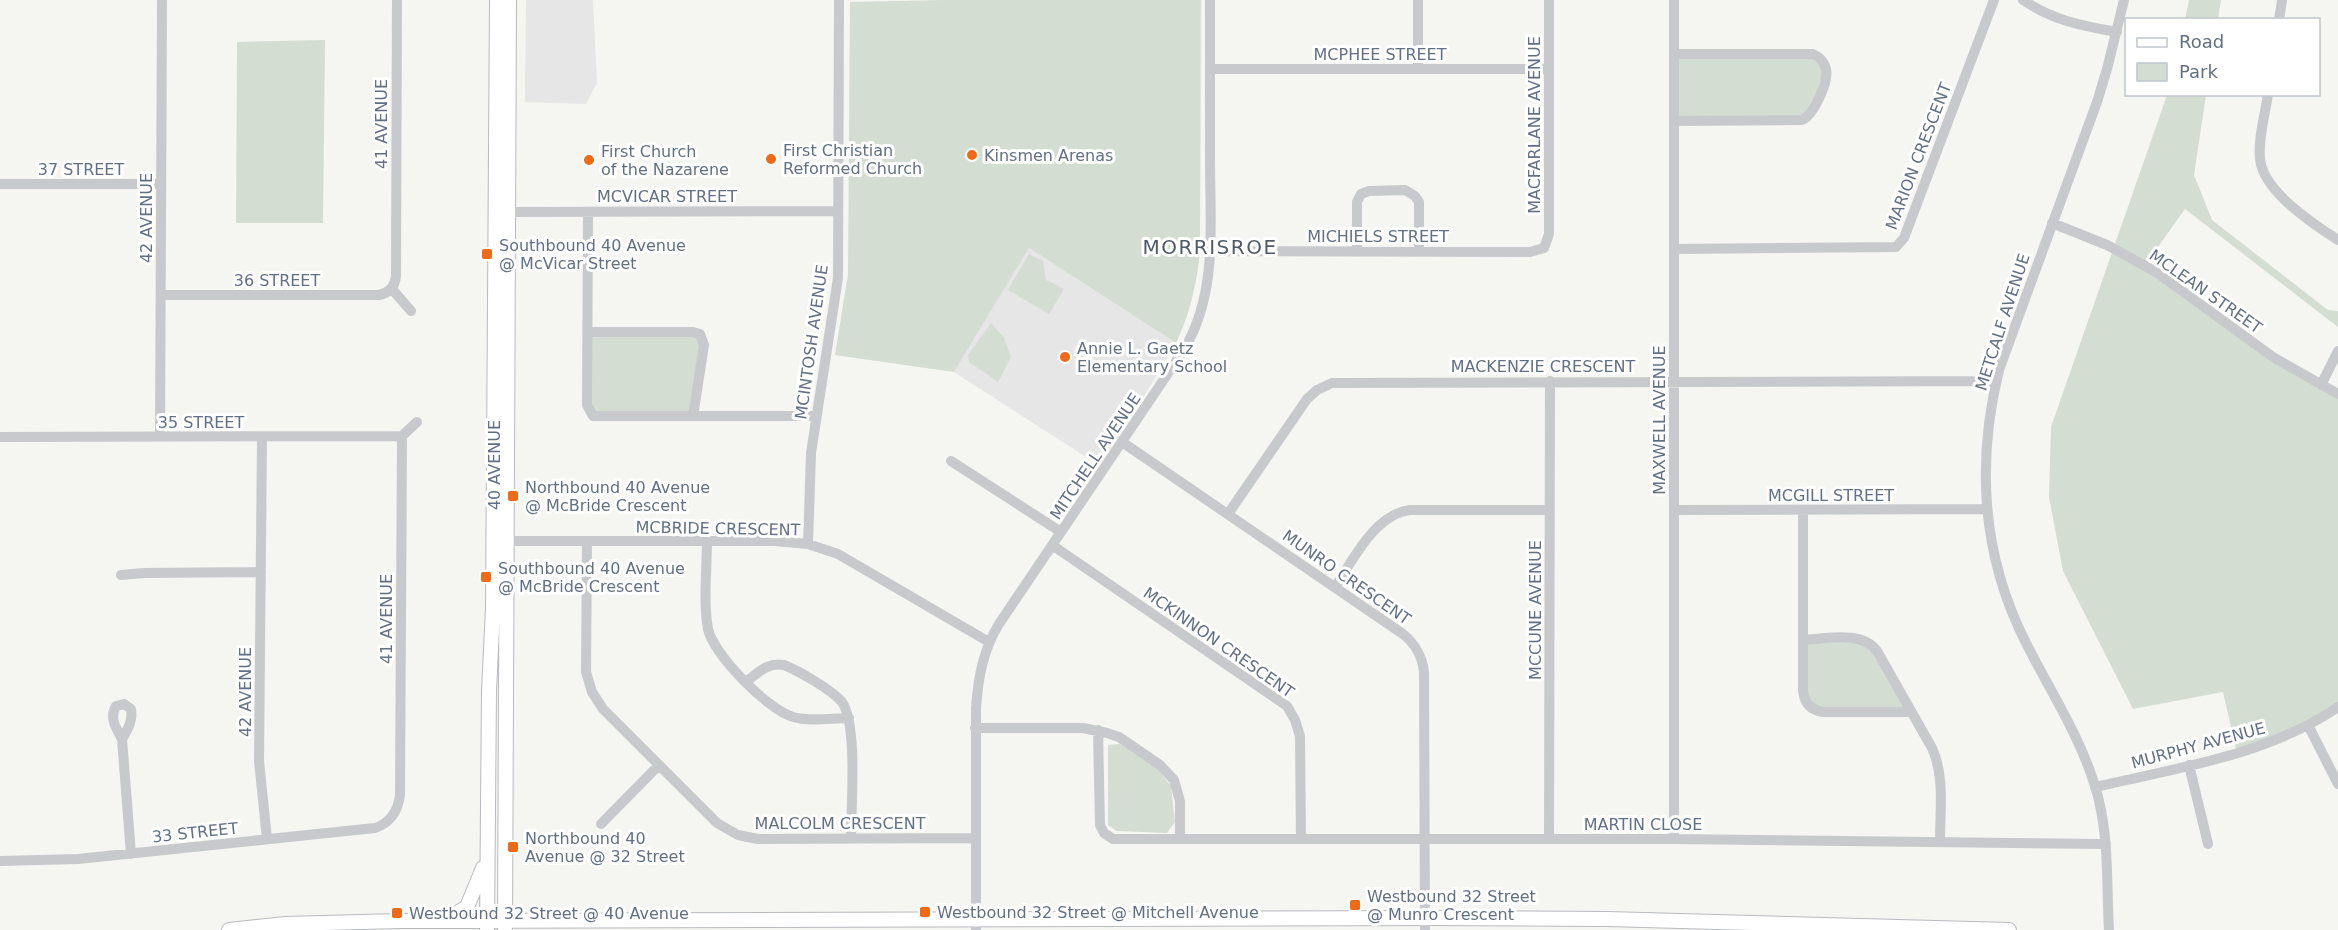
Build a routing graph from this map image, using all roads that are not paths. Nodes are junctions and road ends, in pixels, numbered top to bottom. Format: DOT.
graph roads {
  1 [pos="162,0"];
  2 [pos="397,0"];
  3 [pos="497,0"];
  4 [pos="509,0"];
  5 [pos="838,0"];
  6 [pos="1210,0"];
  7 [pos="1418,0"];
  8 [pos="1549,0"];
  9 [pos="1674,0"];
  10 [pos="1994,0"];
  11 [pos="2023,0"];
  12 [pos="2124,0"];
  13 [pos="2282,0"];
  14 [pos="2279,18"];
  15 [pos="2117,32"];
  16 [pos="1674,54"];
  17 [pos="1210,69"];
  18 [pos="1418,69"];
  19 [pos="1549,69"];
  20 [pos="2268,96"];
  21 [pos="1674,121"];
  22 [pos="0,184"];
  23 [pos="161,184"];
  24 [pos="838,211"];
  25 [pos="502,212"];
  26 [pos="588,212"];
  27 [pos="2052,223"];
  28 [pos="2338,240"];
  29 [pos="1544,248"];
  30 [pos="1674,249"];
  31 [pos="1211,251"];
  32 [pos="1357,251"];
  33 [pos="1419,251"];
  34 [pos="392,289"];
  35 [pos="161,295"];
  36 [pos="411,311"];
  37 [pos="588,332"];
  38 [pos="2338,351"];
  39 [pos="1550,381"];
  40 [pos="1674,381"];
  41 [pos="1996,381"];
  42 [pos="2321,385"];
  43 [pos="2338,394"];
  44 [pos="693,416"];
  45 [pos="815,416"];
  46 [pos="417,422"];
  47 [pos="160,436"];
  48 [pos="402,436"];
  49 [pos="0,437"];
  50 [pos="262,437"];
  51 [pos="1122,442"];
  52 [pos="951,461"];
  53 [pos="1987,509"];
  54 [pos="1549,510"];
  55 [pos="1674,510"];
  56 [pos="1803,510"];
  57 [pos="1228,514"];
  58 [pos="1061,532"];
  59 [pos="707,540"];
  60 [pos="500,541"];
  61 [pos="587,541"];
  62 [pos="808,544"];
  63 [pos="1052,545"];
  64 [pos="261,572"];
  65 [pos="121,575"];
  66 [pos="1335,587"];
  67 [pos="1803,640"];
  68 [pos="989,642"];
  69 [pos="747,681"];
  70 [pos="2338,707"];
  71 [pos="1910,712"];
  72 [pos="849,718"];
  73 [pos="2308,725"];
  74 [pos="975,728"];
  75 [pos="1098,730"];
  76 [pos="122,739"];
  77 [pos="659,765"];
  78 [pos="2189,765"];
  79 [pos="2338,784"];
  80 [pos="2095,787"];
  81 [pos="390,819"];
  82 [pos="601,824"];
  83 [pos="851,838"];
  84 [pos="975,838"];
  85 [pos="267,839"];
  86 [pos="1180,839"];
  87 [pos="1301,839"];
  88 [pos="1425,839"];
  89 [pos="1550,839"];
  90 [pos="1674,839"];
  91 [pos="1940,842"];
  92 [pos="2106,844"];
  93 [pos="2208,844"];
  94 [pos="487,845"];
  95 [pos="131,854"];
  96 [pos="0,861"];
  97 [pos="443,921"];
  98 [pos="1425,924"];
  99 [pos="976,925"];
  100 [pos="487,926"];
  101 [pos="505,926"];
  102 [pos="229,930"];
  103 [pos="2009,930"];
  104 [pos="2109,930"];
  1 -- 23 [label="street, 42 AVENUE"];
  2 -- 34 [label="street, 41 AVENUE"];
  3 -- 25 [label="main road, 40 AVENUE"];
  4 -- 25 [label="main road, 40 AVENUE"];
  5 -- 24 [label="street, MCINTOSH AVENUE"];
  6 -- 17 [label="street, MITCHELL AVENUE"];
  7 -- 18 [label="street"];
  8 -- 19 [label="street, MACFARLANE AVENUE"];
  9 -- 16 [label="street, MAXWELL AVENUE"];
  10 -- 30 [label="street, MARION CRESCENT"];
  11 -- 15 [label="street"];
  12 -- 15 [label="street, METCALF AVENUE"];
  13 -- 14 [label="street"];
  15 -- 27 [label="street, METCALF AVENUE"];
  16 -- 21 [label="street, MAXWELL AVENUE"];
  16 -- 21 [label="street"];
  17 -- 18 [label="street, MCPHEE STREET"];
  17 -- 31 [label="street, MITCHELL AVENUE"];
  18 -- 19 [label="street, MCPHEE STREET"];
  19 -- 29 [label="street, MACFARLANE AVENUE"];
  20 -- 28 [label="street"];
  21 -- 30 [label="street, MAXWELL AVENUE"];
  22 -- 23 [label="street, 37 STREET"];
  23 -- 35 [label="street, 42 AVENUE"];
  24 -- 26 [label="street, MCVICAR STREET"];
  24 -- 45 [label="street, MCINTOSH AVENUE"];
  25 -- 26 [label="street, MCVICAR STREET"];
  25 -- 60 [label="main road, 40 AVENUE"];
  26 -- 37 [label="street"];
  27 -- 41 [label="street, METCALF AVENUE"];
  27 -- 42 [label="street, MCLEAN STREET"];
  29 -- 33 [label="street, MICHIELS STREET"];
  30 -- 40 [label="street, MAXWELL AVENUE"];
  31 -- 32 [label="street, MICHIELS STREET"];
  31 -- 51 [label="street, MITCHELL AVENUE"];
  32 -- 33 [label="street, MICHIELS STREET"];
  32 -- 33 [label="street"];
  34 -- 35 [label="street, 36 STREET"];
  34 -- 36 [label="street"];
  35 -- 47 [label="street, 42 AVENUE"];
  37 -- 44 [label="street"];
  37 -- 44 [label="street"];
  38 -- 42 [label="street"];
  39 -- 40 [label="street, MACKENZIE CRESCENT"];
  39 -- 54 [label="street, MCCUNE AVENUE"];
  39 -- 57 [label="street, MACKENZIE CRESCENT"];
  40 -- 41 [label="street, MACKENZIE CRESCENT"];
  40 -- 55 [label="street, MAXWELL AVENUE"];
  41 -- 53 [label="street, METCALF AVENUE"];
  42 -- 43 [label="street, MCLEAN STREET"];
  44 -- 45 [label="street"];
  45 -- 62 [label="street, MCINTOSH AVENUE"];
  46 -- 48 [label="street"];
  47 -- 49 [label="street, 35 STREET"];
  47 -- 50 [label="street, 35 STREET"];
  48 -- 50 [label="street, 35 STREET"];
  48 -- 81 [label="street, 41 AVENUE"];
  50 -- 64 [label="street, 42 AVENUE"];
  51 -- 57 [label="street, MUNRO CRESCENT"];
  51 -- 58 [label="street, MITCHELL AVENUE"];
  52 -- 58 [label="street"];
  53 -- 56 [label="street, MCGILL STREET"];
  53 -- 80 [label="street, METCALF AVENUE"];
  54 -- 66 [label="street"];
  54 -- 89 [label="street, MCCUNE AVENUE"];
  55 -- 56 [label="street, MCGILL STREET"];
  55 -- 90 [label="street, MAXWELL AVENUE"];
  56 -- 67 [label="street"];
  57 -- 66 [label="street, MUNRO CRESCENT"];
  58 -- 63 [label="street, MITCHELL AVENUE"];
  59 -- 61 [label="street, MCBRIDE CRESCENT"];
  59 -- 62 [label="street, MCBRIDE CRESCENT"];
  59 -- 69 [label="street"];
  60 -- 61 [label="street, MCBRIDE CRESCENT"];
  60 -- 94 [label="main road, 40 AVENUE"];
  60 -- 101 [label="main road, 40 AVENUE"];
  61 -- 77 [label="street, MALCOLM CRESCENT"];
  62 -- 68 [label="street, MCBRIDE CRESCENT"];
  63 -- 68 [label="street, MITCHELL AVENUE"];
  63 -- 87 [label="street, MCKINNON CRESCENT"];
  64 -- 65 [label="street"];
  64 -- 85 [label="street, 42 AVENUE"];
  66 -- 88 [label="street, MUNRO CRESCENT"];
  67 -- 71 [label="street"];
  67 -- 71 [label="street"];
  68 -- 74 [label="street, MITCHELL AVENUE"];
  69 -- 72 [label="street"];
  69 -- 72 [label="street"];
  70 -- 73 [label="street, MURPHY AVENUE"];
  71 -- 91 [label="street"];
  72 -- 83 [label="street"];
  73 -- 78 [label="street, MURPHY AVENUE"];
  73 -- 79 [label="street"];
  74 -- 75 [label="street"];
  74 -- 84 [label="street, MITCHELL AVENUE"];
  75 -- 86 [label="street"];
  75 -- 86 [label="street, MARTIN CLOSE"];
  76 -- 95 [label="street"];
  77 -- 82 [label="street"];
  77 -- 83 [label="street, MALCOLM CRESCENT"];
  78 -- 80 [label="street, MURPHY AVENUE"];
  78 -- 93 [label="street"];
  80 -- 92 [label="street, METCALF AVENUE"];
  81 -- 85 [label="street, 33 STREET"];
  83 -- 84 [label="street, MALCOLM CRESCENT"];
  84 -- 99 [label="street, MITCHELL AVENUE"];
  85 -- 95 [label="street, 33 STREET"];
  86 -- 87 [label="street, MARTIN CLOSE"];
  87 -- 88 [label="street, MARTIN CLOSE"];
  88 -- 89 [label="street, MARTIN CLOSE"];
  88 -- 98 [label="street, MUNRO CRESCENT"];
  89 -- 90 [label="street, MARTIN CLOSE"];
  90 -- 91 [label="street, MARTIN CLOSE"];
  91 -- 92 [label="street, MARTIN CLOSE"];
  92 -- 104 [label="street, METCALF AVENUE"];
  94 -- 97 [label="main road"];
  94 -- 100 [label="main road, 40 AVENUE"];
  95 -- 96 [label="street, 33 STREET"];
  97 -- 100 [label="main road"];
  97 -- 102 [label="main road"];
  98 -- 99 [label="main road"];
  98 -- 103 [label="main road"];
  99 -- 101 [label="main road"];
  100 -- 101 [label="main road"];
}
